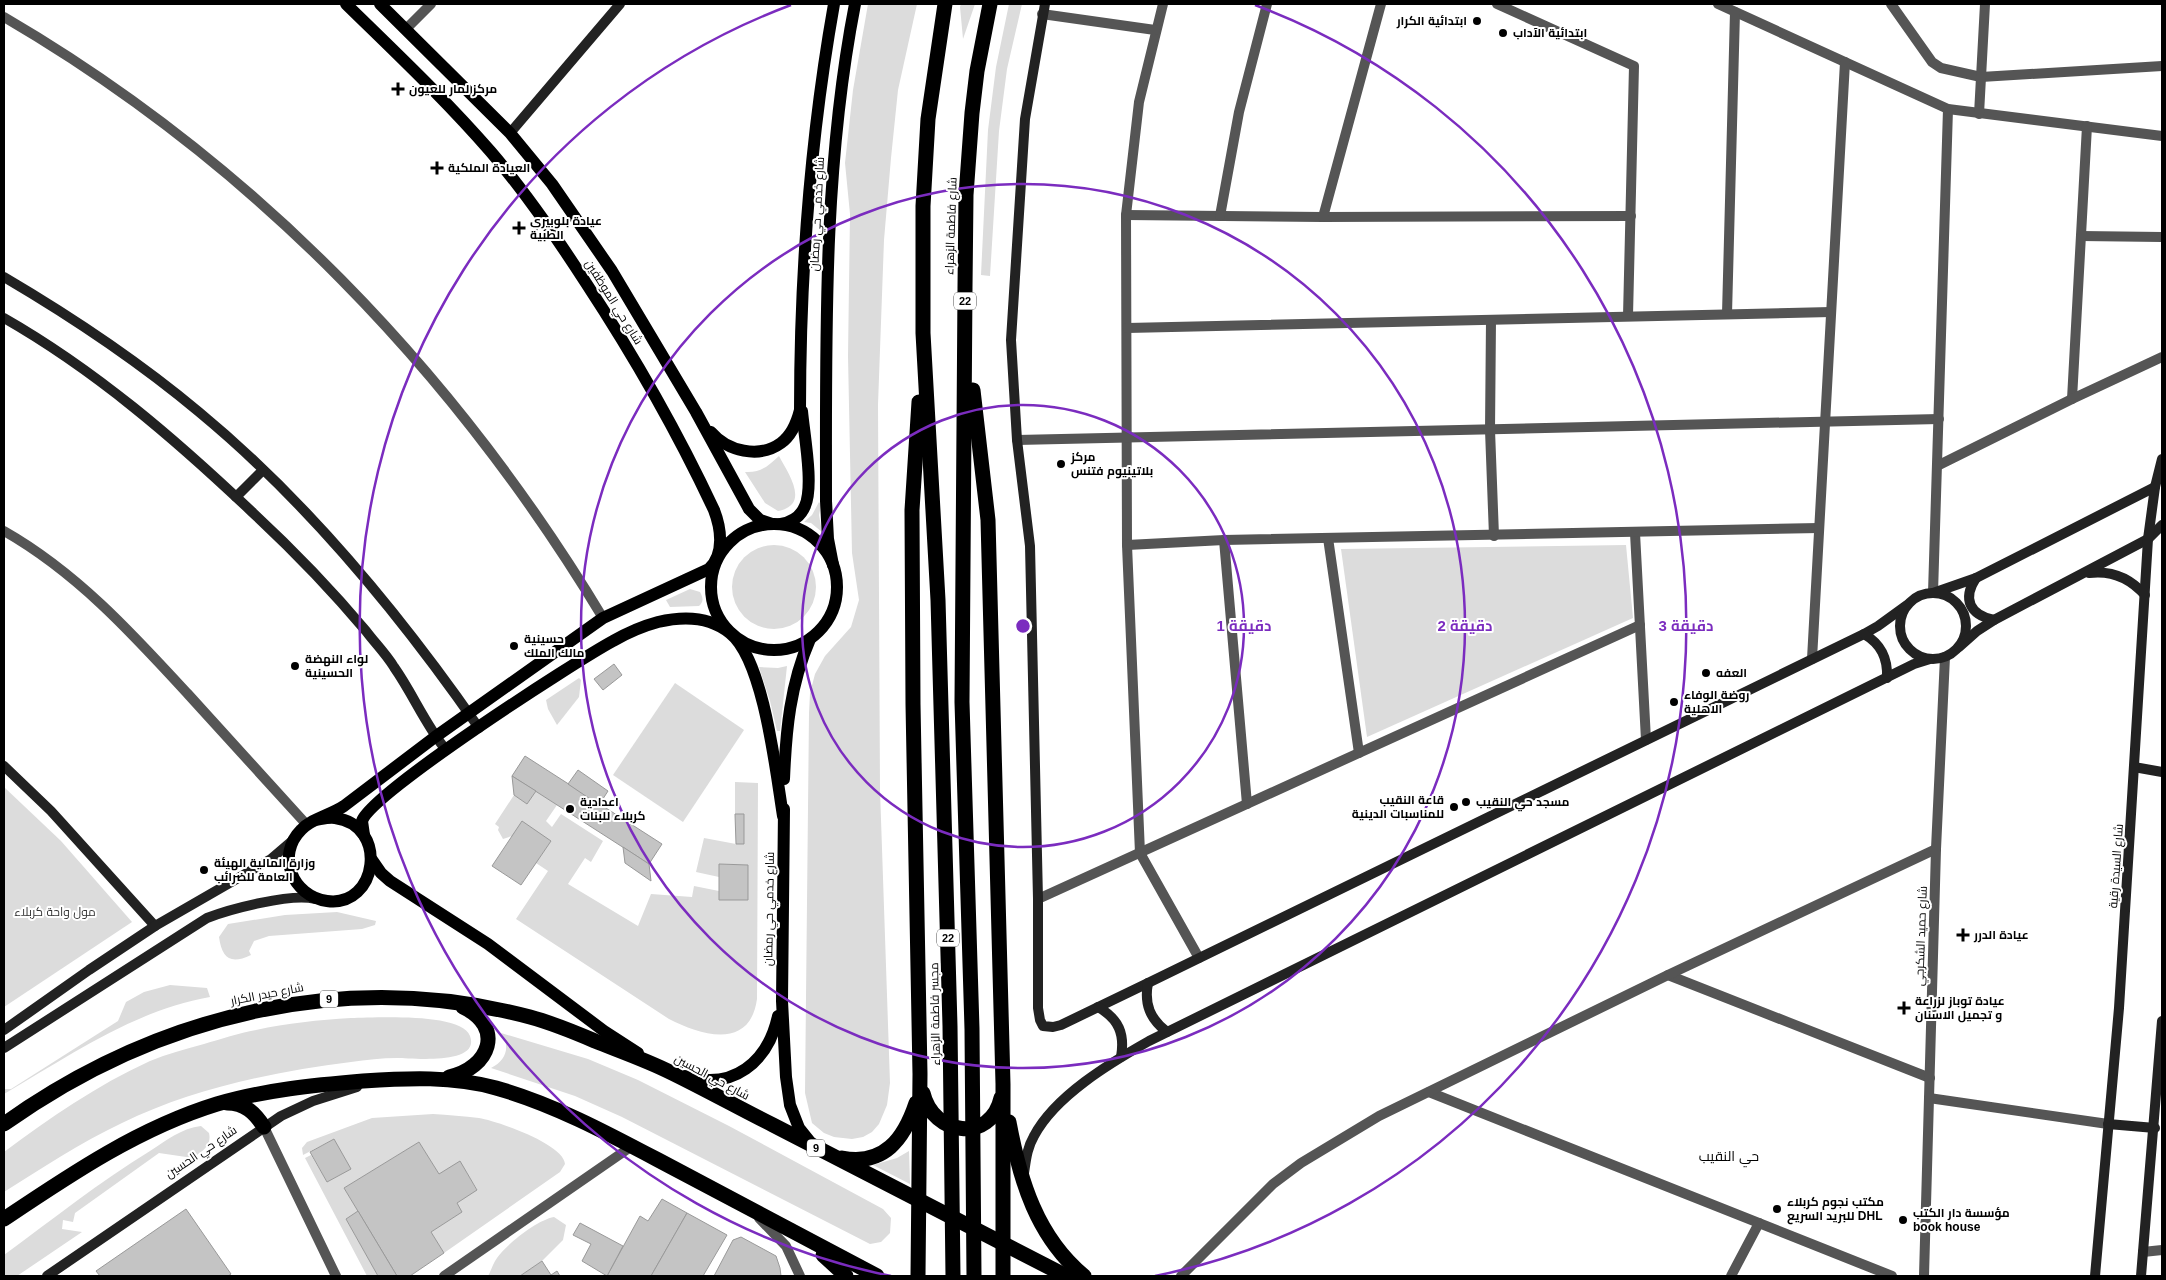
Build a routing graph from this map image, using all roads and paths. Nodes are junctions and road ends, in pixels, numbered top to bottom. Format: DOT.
graph roads {
  1 [pos="346,4"];
  2 [pos="380,4"];
  3 [pos="431,4"];
  4 [pos="620,4"];
  5 [pos="834,4"];
  6 [pos="855,4"];
  7 [pos="945,4"];
  8 [pos="990,4"];
  9 [pos="1163,4"];
  10 [pos="1267,4"];
  11 [pos="1381,4"];
  12 [pos="1718,4"];
  13 [pos="1891,4"];
  14 [pos="1985,4"];
  15 [pos="1503,5"];
  16 [pos="1043,9"];
  17 [pos="1735,12"];
  18 [pos="4,17"];
  19 [pos="406,30"];
  20 [pos="1155,30"];
  21 [pos="1845,62"];
  22 [pos="2162,66"];
  23 [pos="1981,77"];
  24 [pos="1948,109"];
  25 [pos="1979,114"];
  26 [pos="2087,126"];
  27 [pos="510,133"];
  28 [pos="2162,136"];
  29 [pos="1126,215"];
  30 [pos="1220,216"];
  31 [pos="1630,216"];
  32 [pos="1322,217"];
  33 [pos="2081,236"];
  34 [pos="2162,237"];
  35 [pos="4,277"];
  36 [pos="1830,312"];
  37 [pos="1728,314"];
  38 [pos="1628,316"];
  39 [pos="4,318"];
  40 [pos="1491,320"];
  41 [pos="1127,328"];
  42 [pos="923,333"];
  43 [pos="966,336"];
  44 [pos="2162,357"];
  45 [pos="800,388"];
  46 [pos="2072,399"];
  47 [pos="696,412"];
  48 [pos="1939,419"];
  49 [pos="1825,422"];
  50 [pos="1490,430"];
  51 [pos="1127,438"];
  52 [pos="1017,440"];
  53 [pos="2162,459"];
  54 [pos="1937,466"];
  55 [pos="263,470"];
  56 [pos="2155,487"];
  57 [pos="236,497"];
  58 [pos="776,524"];
  59 [pos="2162,525"];
  60 [pos="1819,528"];
  61 [pos="4,531"];
  62 [pos="1636,533"];
  63 [pos="1494,536"];
  64 [pos="1328,538"];
  65 [pos="1224,540"];
  66 [pos="2148,540"];
  67 [pos="1127,545"];
  68 [pos="717,559"];
  69 [pos="833,565"];
  70 [pos="2078,576"];
  71 [pos="1976,578"];
  72 [pos="1933,593"];
  73 [pos="2145,595"];
  74 [pos="1907,605"];
  75 [pos="603,618"];
  76 [pos="1994,620"];
  77 [pos="1640,625"];
  78 [pos="732,634"];
  79 [pos="1864,634"];
  80 [pos="810,639"];
  81 [pos="1959,647"];
  82 [pos="1945,657"];
  83 [pos="1930,659"];
  84 [pos="1812,660"];
  85 [pos="1887,678"];
  86 [pos="468,713"];
  87 [pos="479,728"];
  88 [pos="435,737"];
  89 [pos="1646,740"];
  90 [pos="446,750"];
  91 [pos="1359,753"];
  92 [pos="4,766"];
  93 [pos="2134,767"];
  94 [pos="2162,772"];
  95 [pos="1248,804"];
  96 [pos="783,816"];
  97 [pos="312,822"];
  98 [pos="364,835"];
  99 [pos="293,840"];
  100 [pos="1936,849"];
  101 [pos="1140,853"];
  102 [pos="372,860"];
  103 [pos="316,899"];
  104 [pos="1038,899"];
  105 [pos="155,926"];
  106 [pos="1199,958"];
  107 [pos="1668,975"];
  108 [pos="1148,984"];
  109 [pos="445,1001"];
  110 [pos="782,1002"];
  111 [pos="1098,1007"];
  112 [pos="2162,1022"];
  113 [pos="4,1030"];
  114 [pos="1167,1032"];
  115 [pos="4,1048"];
  116 [pos="1120,1057"];
  117 [pos="669,1072"];
  118 [pos="920,1074"];
  119 [pos="438,1078"];
  120 [pos="1930,1078"];
  121 [pos="385,1080"];
  122 [pos="1002,1084"];
  123 [pos="1429,1092"];
  124 [pos="1929,1098"];
  125 [pos="218,1104"];
  126 [pos="6,1122"];
  127 [pos="2108,1124"];
  128 [pos="264,1127"];
  129 [pos="2158,1128"];
  130 [pos="632,1146"];
  131 [pos="823,1152"];
  132 [pos="1023,1181"];
  133 [pos="919,1201"];
  134 [pos="747,1208"];
  135 [pos="6,1219"];
  136 [pos="1759,1223"];
  137 [pos="799,1235"];
  138 [pos="1003,1244"];
  139 [pos="2162,1250"];
  140 [pos="2144,1252"];
  141 [pos="47,1276"];
  142 [pos="336,1276"];
  143 [pos="444,1276"];
  144 [pos="800,1276"];
  145 [pos="846,1276"];
  146 [pos="877,1276"];
  147 [pos="918,1276"];
  148 [pos="953,1276"];
  149 [pos="974,1276"];
  150 [pos="1003,1276"];
  151 [pos="1066,1276"];
  152 [pos="1084,1276"];
  153 [pos="1181,1276"];
  154 [pos="1731,1276"];
  155 [pos="1892,1276"];
  156 [pos="1924,1276"];
  157 [pos="2095,1276"];
  158 [pos="2141,1276"];
  1 -- 68 [label="main road, شارع حي الموظفين"];
  2 -- 19 [label="main road, شارع حي الموظفين"];
  3 -- 19 [label="street"];
  4 -- 27 [label="main road"];
  5 -- 45 [label="main road"];
  6 -- 69 [label="main road, شارع خدمي حي رمضان"];
  7 -- 42 [label="highway, 22"];
  8 -- 43 [label="highway, شارع فاطمة الزهراء / 22"];
  9 -- 20 [label="street"];
  10 -- 30 [label="street"];
  11 -- 32 [label="street"];
  12 -- 17 [label="street"];
  13 -- 23 [label="street"];
  14 -- 23 [label="street"];
  15 -- 31 [label="street"];
  16 -- 20 [label="street"];
  16 -- 52 [label="main road"];
  17 -- 21 [label="street"];
  17 -- 37 [label="street"];
  18 -- 75 [label="street"];
  19 -- 27 [label="main road, شارع حي الموظفين"];
  20 -- 29 [label="street"];
  21 -- 24 [label="street"];
  21 -- 36 [label="street"];
  22 -- 23 [label="street"];
  23 -- 25 [label="street"];
  24 -- 25 [label="street"];
  24 -- 48 [label="street"];
  25 -- 26 [label="street"];
  26 -- 28 [label="street"];
  26 -- 33 [label="street"];
  27 -- 47 [label="main road, شارع حي الموظفين"];
  29 -- 30 [label="street"];
  29 -- 41 [label="street"];
  30 -- 32 [label="street"];
  31 -- 32 [label="street"];
  31 -- 38 [label="street"];
  33 -- 34 [label="street"];
  33 -- 46 [label="street"];
  35 -- 55 [label="main road"];
  36 -- 37 [label="street"];
  36 -- 49 [label="street"];
  37 -- 38 [label="street"];
  38 -- 40 [label="street"];
  39 -- 57 [label="main road"];
  40 -- 41 [label="street"];
  40 -- 50 [label="street"];
  41 -- 51 [label="street"];
  42 -- 118 [label="highway"];
  42 -- 148 [label="highway, مجسر فاطمة الزهراء / 22"];
  43 -- 122 [label="highway"];
  43 -- 149 [label="highway, شارع فاطمة الزهراء / 22"];
  44 -- 46 [label="street"];
  45 -- 47 [label="main road"];
  45 -- 58 [label="main road"];
  46 -- 54 [label="street"];
  47 -- 58 [label="main road, شارع حي الموظفين"];
  48 -- 49 [label="street"];
  48 -- 54 [label="street"];
  49 -- 50 [label="street"];
  49 -- 60 [label="street"];
  50 -- 51 [label="street"];
  50 -- 63 [label="street"];
  51 -- 52 [label="street"];
  51 -- 67 [label="street"];
  52 -- 104 [label="main road"];
  53 -- 56 [label="main road, شارع السيدة رقية"];
  54 -- 72 [label="street"];
  55 -- 57 [label="main road"];
  55 -- 86 [label="main road"];
  56 -- 66 [label="main road, شارع السيدة رقية"];
  56 -- 71 [label="main road"];
  57 -- 88 [label="main road"];
  58 -- 68 [label="main road"];
  58 -- 69 [label="main road"];
  59 -- 66 [label="main road"];
  60 -- 62 [label="street"];
  60 -- 84 [label="street"];
  61 -- 97 [label="street"];
  62 -- 63 [label="street"];
  62 -- 77 [label="street"];
  63 -- 64 [label="street"];
  64 -- 65 [label="street"];
  64 -- 91 [label="street"];
  65 -- 67 [label="street"];
  65 -- 95 [label="street"];
  66 -- 70 [label="main road"];
  66 -- 73 [label="main road, شارع السيدة رقية"];
  67 -- 101 [label="street"];
  68 -- 75 [label="main road"];
  68 -- 78 [label="main road"];
  69 -- 80 [label="main road"];
  70 -- 73 [label="main road"];
  70 -- 76 [label="main road"];
  71 -- 72 [label="main road"];
  71 -- 76 [label="main road"];
  72 -- 74 [label="main road"];
  72 -- 81 [label="main road"];
  73 -- 93 [label="main road, شارع السيدة رقية"];
  74 -- 79 [label="main road"];
  74 -- 83 [label="main road"];
  75 -- 86 [label="main road"];
  76 -- 81 [label="main road"];
  77 -- 89 [label="street"];
  77 -- 91 [label="street"];
  78 -- 80 [label="main road"];
  78 -- 87 [label="main road"];
  78 -- 96 [label="main road"];
  79 -- 84 [label="main road"];
  79 -- 85 [label="main road"];
  80 -- 96 [label="main road"];
  81 -- 82 [label="main road"];
  82 -- 83 [label="main road"];
  82 -- 100 [label="street, شارع حميد الشكرجي"];
  83 -- 85 [label="main road"];
  84 -- 89 [label="main road"];
  85 -- 114 [label="main road"];
  86 -- 87 [label="main road"];
  86 -- 88 [label="main road"];
  87 -- 90 [label="main road"];
  88 -- 90 [label="main road"];
  88 -- 97 [label="main road"];
  89 -- 106 [label="main road"];
  90 -- 98 [label="main road"];
  91 -- 95 [label="street"];
  92 -- 105 [label="main road"];
  93 -- 94 [label="main road"];
  93 -- 127 [label="main road, شارع السيدة رقية"];
  95 -- 101 [label="street"];
  96 -- 110 [label="main road, شارع خدمي حي رمضان"];
  97 -- 98 [label="main road"];
  97 -- 99 [label="main road"];
  98 -- 102 [label="main road"];
  99 -- 103 [label="main road"];
  99 -- 105 [label="main road"];
  100 -- 107 [label="street"];
  100 -- 120 [label="street, شارع حميد الشكرجي"];
  101 -- 104 [label="street"];
  101 -- 106 [label="street"];
  102 -- 103 [label="main road"];
  102 -- 117 [label="main road, شارع حي الحسين"];
  103 -- 115 [label="main road"];
  104 -- 111 [label="main road"];
  105 -- 113 [label="main road"];
  106 -- 108 [label="main road"];
  107 -- 120 [label="street"];
  107 -- 123 [label="street"];
  108 -- 111 [label="main road"];
  108 -- 114 [label="main road"];
  109 -- 117 [label="highway, شارع حيدر الكرار / 9"];
  109 -- 119 [label="highway"];
  109 -- 126 [label="highway, شارع حيدر الكرار / 9"];
  110 -- 117 [label="main road"];
  110 -- 131 [label="main road"];
  111 -- 116 [label="main road"];
  112 -- 129 [label="main road"];
  114 -- 116 [label="main road"];
  116 -- 132 [label="main road"];
  117 -- 131 [label="highway, شارع حي الحسين / 9"];
  118 -- 122 [label="highway"];
  118 -- 131 [label="highway"];
  118 -- 133 [label="highway"];
  119 -- 121 [label="highway"];
  119 -- 130 [label="highway"];
  120 -- 124 [label="street, شارع حميد الشكرجي"];
  121 -- 125 [label="highway"];
  121 -- 128 [label="main road, شارع حي الحسين"];
  122 -- 132 [label="highway"];
  122 -- 138 [label="highway"];
  123 -- 136 [label="street"];
  123 -- 153 [label="street"];
  124 -- 127 [label="street"];
  124 -- 156 [label="street, شارع حميد الشكرجي"];
  125 -- 128 [label="highway"];
  125 -- 135 [label="highway"];
  127 -- 129 [label="main road"];
  127 -- 157 [label="main road, شارع السيدة رقية"];
  128 -- 141 [label="main road, شارع حي الحسين"];
  128 -- 142 [label="street"];
  129 -- 140 [label="main road"];
  130 -- 134 [label="highway"];
  130 -- 143 [label="street"];
  131 -- 133 [label="highway, شارع حي الحسين / 9"];
  132 -- 152 [label="highway"];
  133 -- 138 [label="highway, شارع حي الحسين / 9"];
  133 -- 147 [label="highway"];
  134 -- 137 [label="highway"];
  134 -- 144 [label="street"];
  136 -- 154 [label="street"];
  136 -- 155 [label="street"];
  137 -- 145 [label="highway"];
  137 -- 146 [label="highway"];
  138 -- 150 [label="highway"];
  138 -- 151 [label="highway, شارع حي الحسين"];
  139 -- 140 [label="street"];
  140 -- 158 [label="main road"];
}
